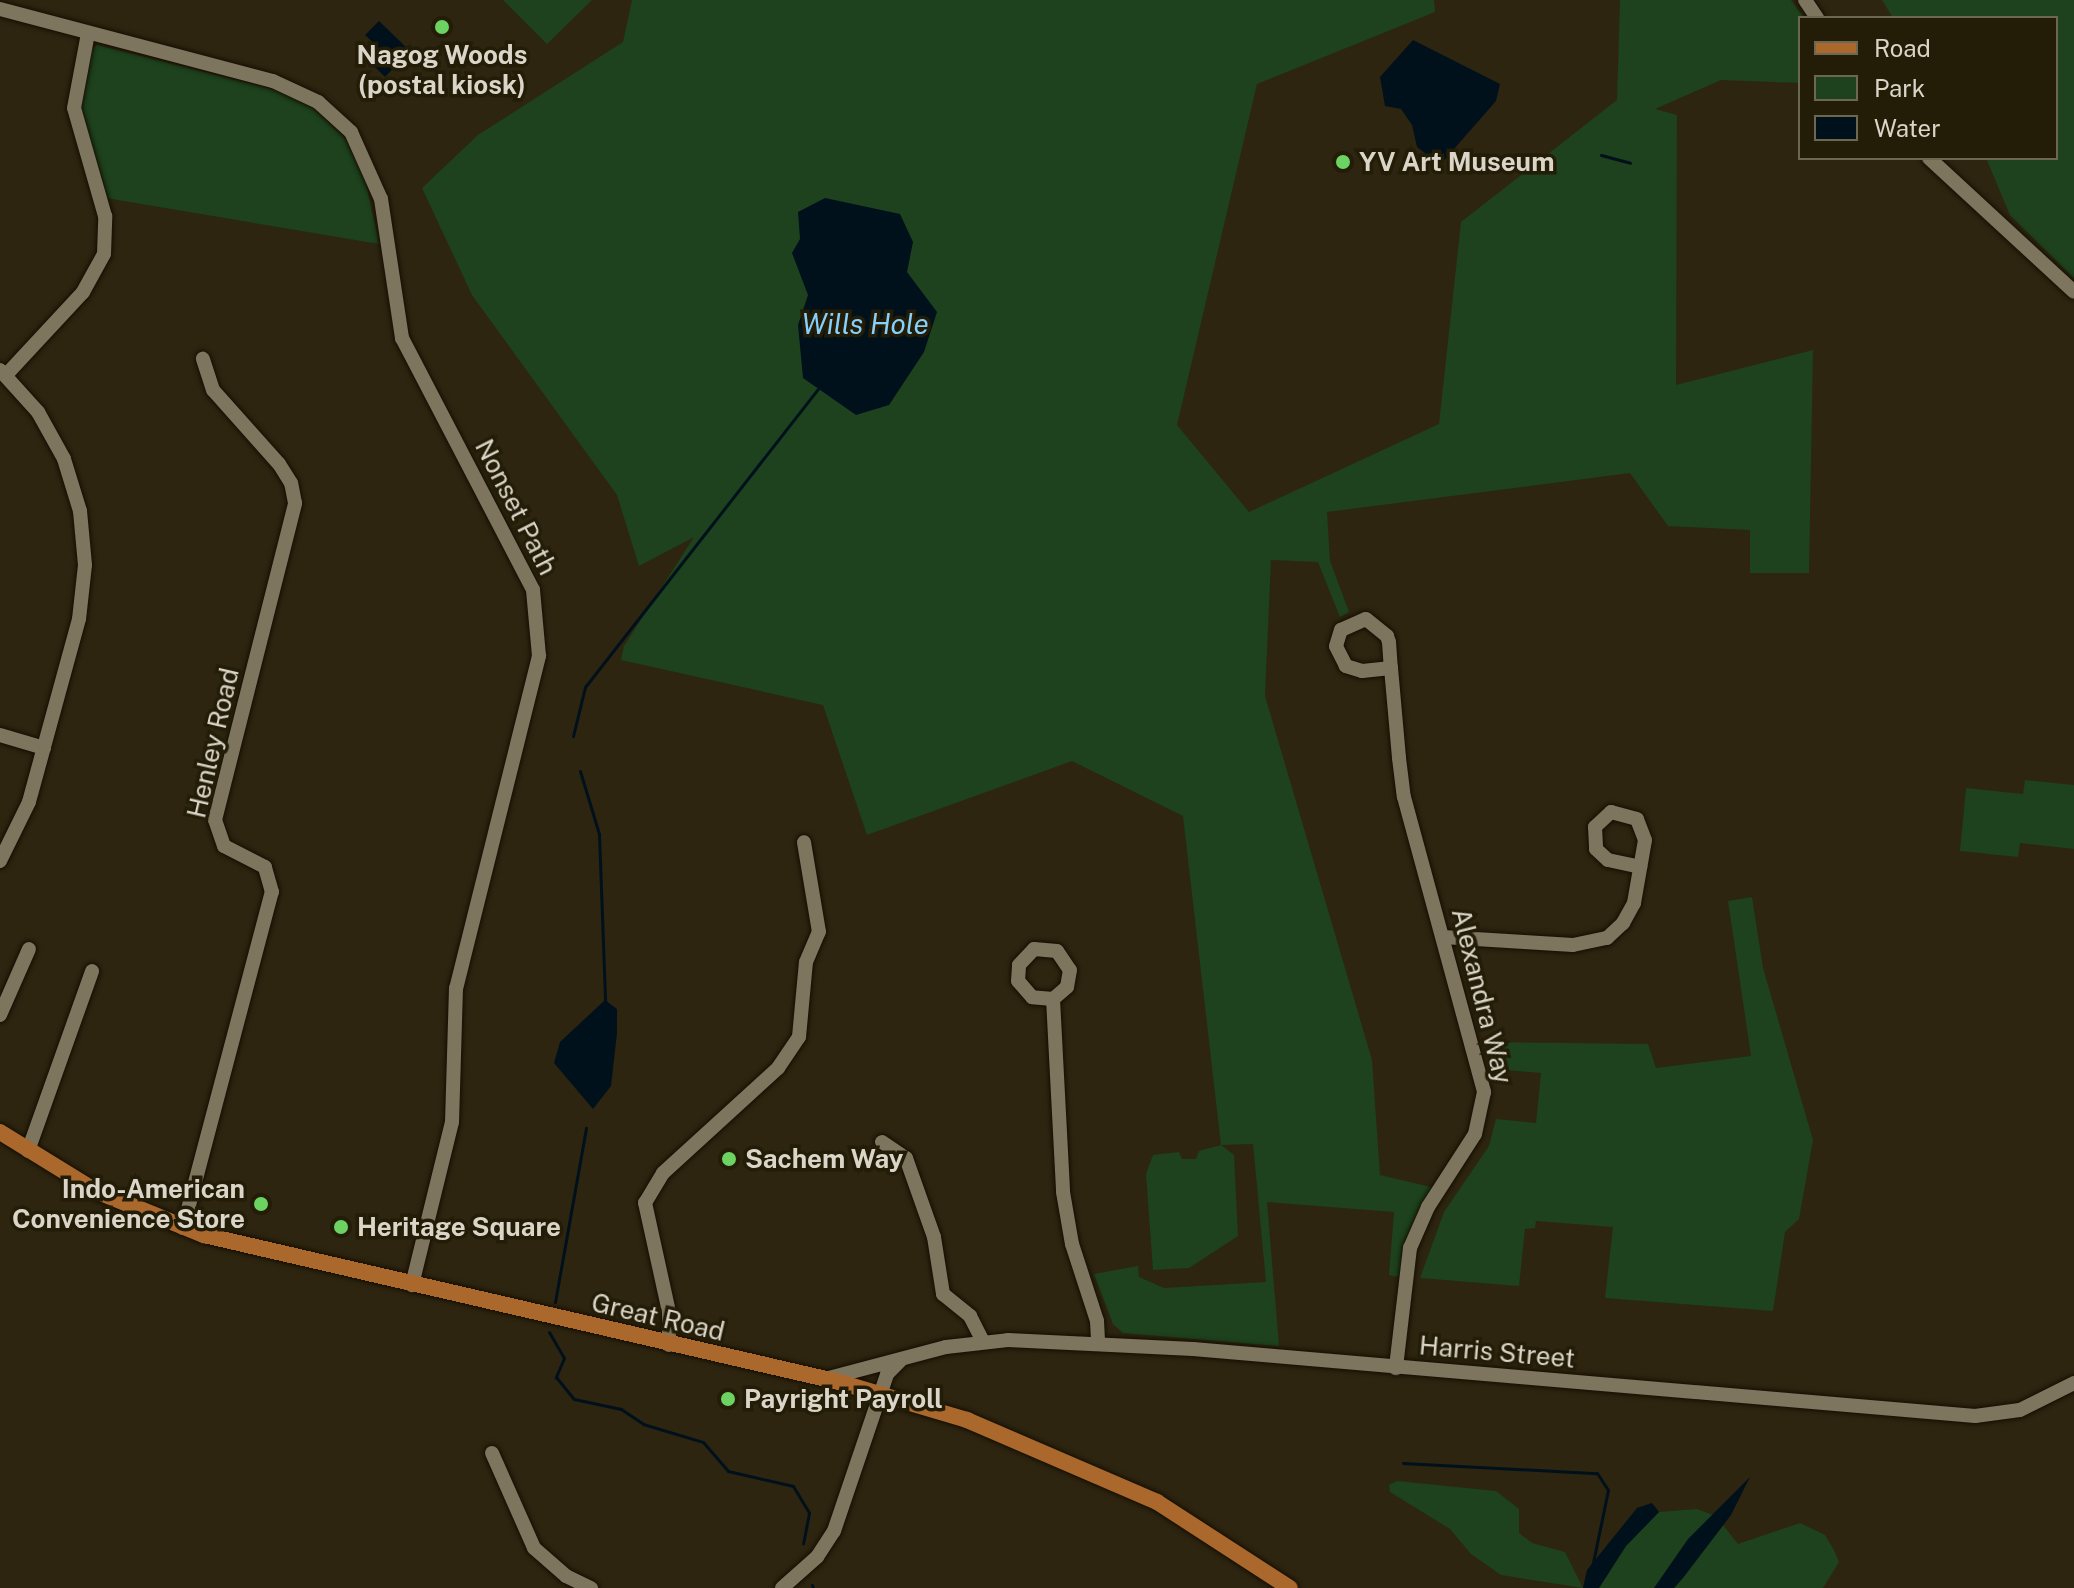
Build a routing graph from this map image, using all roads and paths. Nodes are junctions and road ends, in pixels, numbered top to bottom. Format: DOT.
graph roads {
  1 [pos="0,9"];
  2 [pos="88,33"];
  3 [pos="1931,160"];
  4 [pos="2074,292"];
  5 [pos="203,359"];
  6 [pos="3,372"];
  7 [pos="1391,668"];
  8 [pos="0,735"];
  9 [pos="44,748"];
  10 [pos="804,842"];
  11 [pos="0,861"];
  12 [pos="1640,867"];
  13 [pos="1443,937"];
  14 [pos="29,949"];
  15 [pos="92,971"];
  16 [pos="1053,999"];
  17 [pos="0,1015"];
  18 [pos="0,1132"];
  19 [pos="882,1142"];
  20 [pos="28,1151"];
  21 [pos="183,1228"];
  22 [pos="412,1285"];
  23 [pos="983,1342"];
  24 [pos="1098,1343"];
  25 [pos="669,1345"];
  26 [pos="911,1355"];
  27 [pos="1396,1368"];
  28 [pos="824,1379"];
  29 [pos="2074,1383"];
  30 [pos="880,1393"];
  31 [pos="492,1453"];
  32 [pos="591,1588"];
  33 [pos="782,1588"];
  34 [pos="1290,1588"];
  1 -- 2 [label="street, Nonset Path"];
  2 -- 6 [label="street"];
  2 -- 22 [label="street, Nonset Path"];
  3 -- 4 [label="street"];
  5 -- 21 [label="street, Henley Road"];
  6 -- 9 [label="street"];
  7 -- 13 [label="street, Alexandra Way"];
  8 -- 9 [label="street"];
  9 -- 11 [label="street"];
  10 -- 25 [label="street"];
  12 -- 13 [label="street"];
  13 -- 27 [label="street, Alexandra Way"];
  14 -- 17 [label="street"];
  15 -- 20 [label="street"];
  16 -- 24 [label="street"];
  18 -- 20 [label="main road, Great Road"];
  19 -- 23 [label="street"];
  20 -- 21 [label="main road, Great Road"];
  21 -- 22 [label="main road, Great Road"];
  22 -- 25 [label="main road, Great Road"];
  23 -- 24 [label="street, Harris Street"];
  23 -- 26 [label="street, Harris Street"];
  24 -- 27 [label="street, Harris Street"];
  25 -- 28 [label="main road, Great Road"];
  26 -- 28 [label="street, Harris Street"];
  26 -- 30 [label="street"];
  27 -- 29 [label="street, Harris Street"];
  28 -- 30 [label="main road, Great Road"];
  30 -- 33 [label="street"];
  30 -- 34 [label="main road, Great Road"];
  31 -- 32 [label="street"];
}
